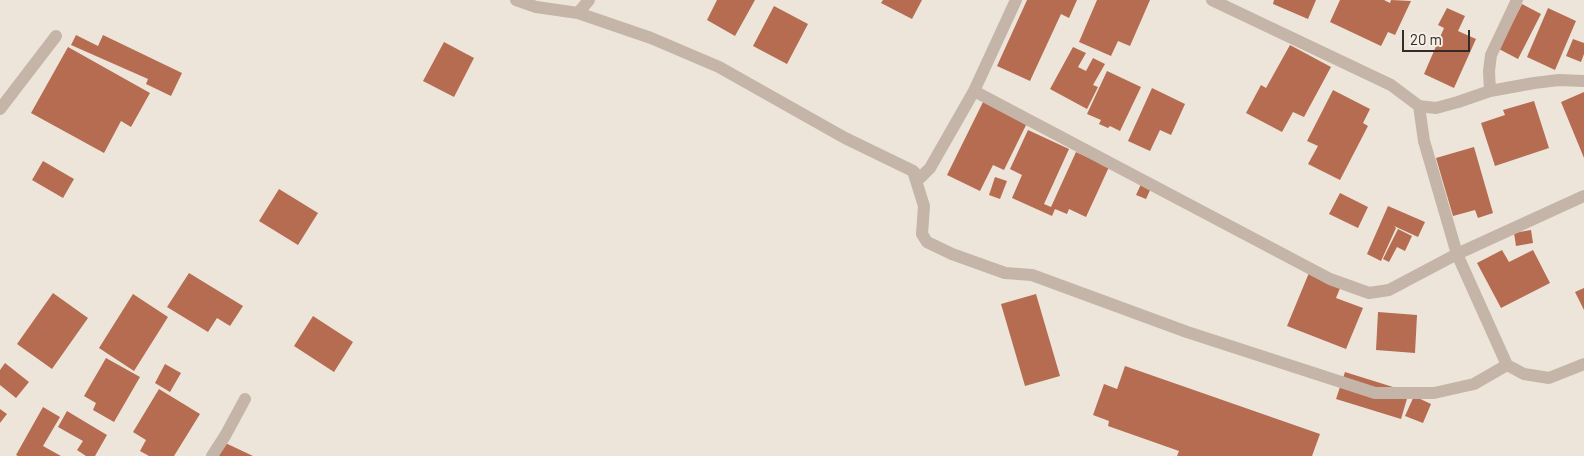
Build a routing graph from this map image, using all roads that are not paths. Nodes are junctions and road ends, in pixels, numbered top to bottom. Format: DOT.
graph roads {
  1 [pos="516,0"];
  2 [pos="589,0"];
  3 [pos="1016,0"];
  4 [pos="1212,0"];
  5 [pos="1517,0"];
  6 [pos="578,13"];
  7 [pos="56,36"];
  8 [pos="1584,81"];
  9 [pos="1490,90"];
  10 [pos="974,91"];
  11 [pos="1418,106"];
  12 [pos="0,110"];
  13 [pos="913,171"];
  14 [pos="1584,196"];
  15 [pos="1456,254"];
  16 [pos="1584,364"];
  17 [pos="1507,365"];
  18 [pos="245,399"];
  19 [pos="212,456"];
  1 -- 6 [label="street"];
  2 -- 6 [label="street"];
  3 -- 10 [label="street"];
  4 -- 11 [label="street"];
  5 -- 9 [label="street"];
  6 -- 13 [label="street"];
  7 -- 12 [label="street"];
  8 -- 9 [label="street"];
  9 -- 11 [label="street"];
  10 -- 13 [label="street"];
  10 -- 15 [label="street"];
  11 -- 15 [label="street"];
  13 -- 17 [label="street"];
  14 -- 15 [label="street"];
  15 -- 17 [label="street"];
  16 -- 17 [label="street"];
  18 -- 19 [label="street"];
}
